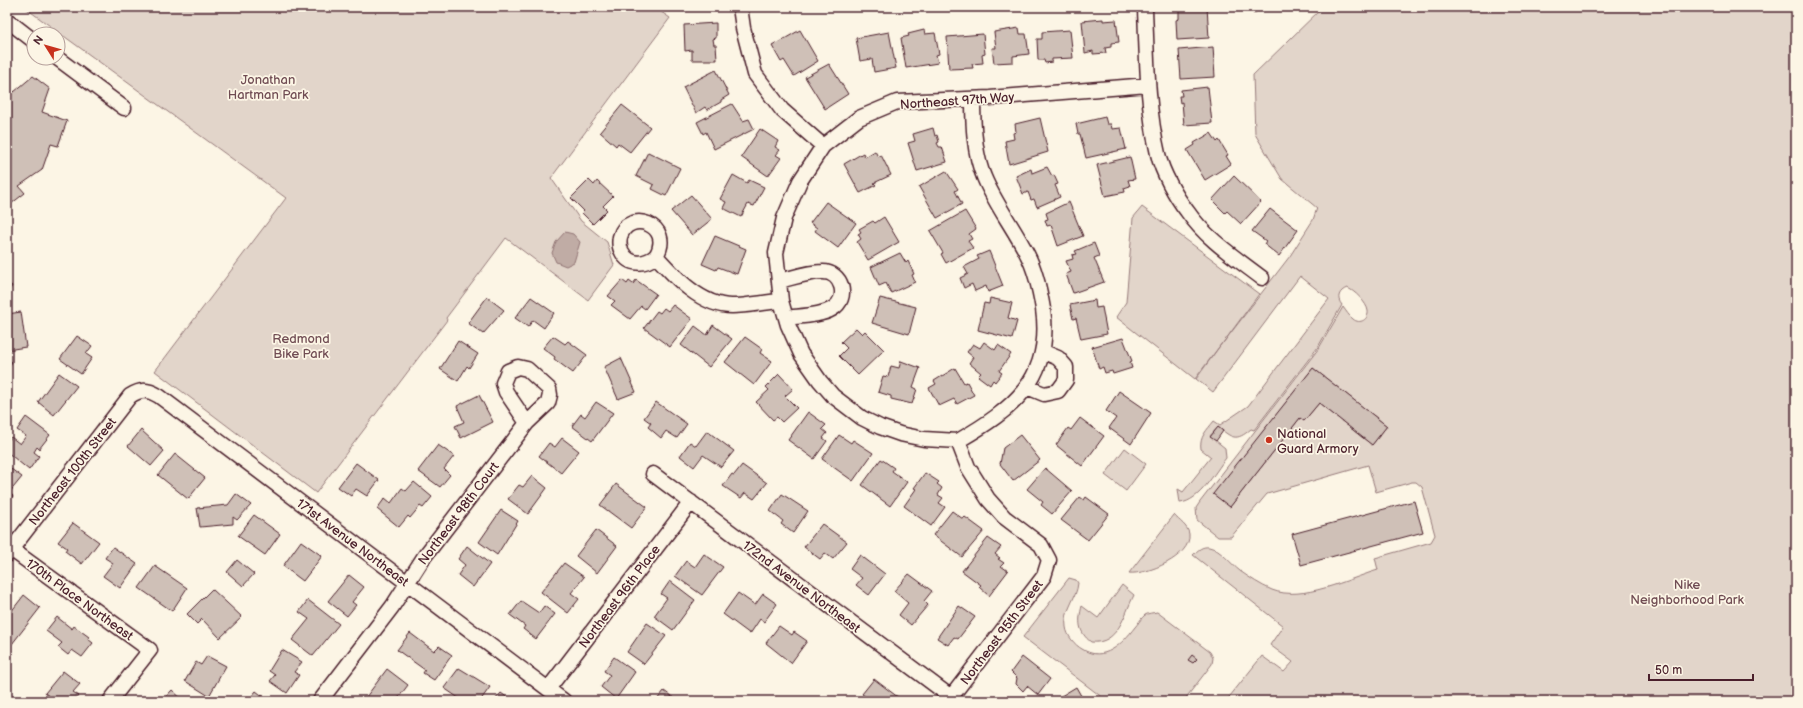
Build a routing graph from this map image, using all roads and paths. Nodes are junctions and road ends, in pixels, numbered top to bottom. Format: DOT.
graph roads {
  1 [pos="740,7"];
  2 [pos="1145,9"];
  3 [pos="7,20"];
  4 [pos="26,35"];
  5 [pos="66,65"];
  6 [pos="1148,84"];
  7 [pos="973,99"];
  8 [pos="124,108"];
  9 [pos="824,146"];
  10 [pos="656,256"];
  11 [pos="1262,278"];
  12 [pos="779,281"];
  13 [pos="781,301"];
  14 [pos="786,318"];
  15 [pos="1044,352"];
  16 [pos="1027,387"];
  17 [pos="139,390"];
  18 [pos="527,423"];
  19 [pos="958,441"];
  20 [pos="653,474"];
  21 [pos="691,502"];
  22 [pos="9,552"];
  23 [pos="406,582"];
  24 [pos="548,689"];
  25 [pos="950,699"];
  26 [pos="110,701"];
  27 [pos="320,701"];
  28 [pos="564,701"];
  1 -- 9 [label="street"];
  2 -- 6 [label="street"];
  3 -- 4 [label="street"];
  5 -- 8 [label="street"];
  6 -- 7 [label="street, Northeast 97th Way"];
  6 -- 11 [label="street"];
  7 -- 9 [label="street, Northeast 97th Way"];
  7 -- 15 [label="street"];
  9 -- 12 [label="street, Northeast 97th Way"];
  10 -- 13 [label="street"];
  12 -- 13 [label="street, Northeast 97th Way"];
  12 -- 14 [label="street"];
  13 -- 14 [label="street, Northeast 97th Way"];
  14 -- 19 [label="street, Northeast 97th Way"];
  15 -- 16 [label="street"];
  15 -- 16 [label="street"];
  16 -- 19 [label="street"];
  17 -- 22 [label="street, Northeast 100th Street"];
  17 -- 23 [label="street, 171st Avenue Northeast"];
  18 -- 23 [label="street, Northeast 98th Court"];
  19 -- 25 [label="street, Northeast 95th Street"];
  20 -- 21 [label="street, 172nd Avenue Northeast"];
  21 -- 24 [label="street, Northeast 96th Place"];
  21 -- 25 [label="street, 172nd Avenue Northeast"];
  22 -- 26 [label="street, 170th Place Northeast"];
  23 -- 24 [label="street, 171st Avenue Northeast"];
  23 -- 27 [label="street, Northeast 98th Court"];
  24 -- 28 [label="street, 171st Avenue Northeast"];
}
